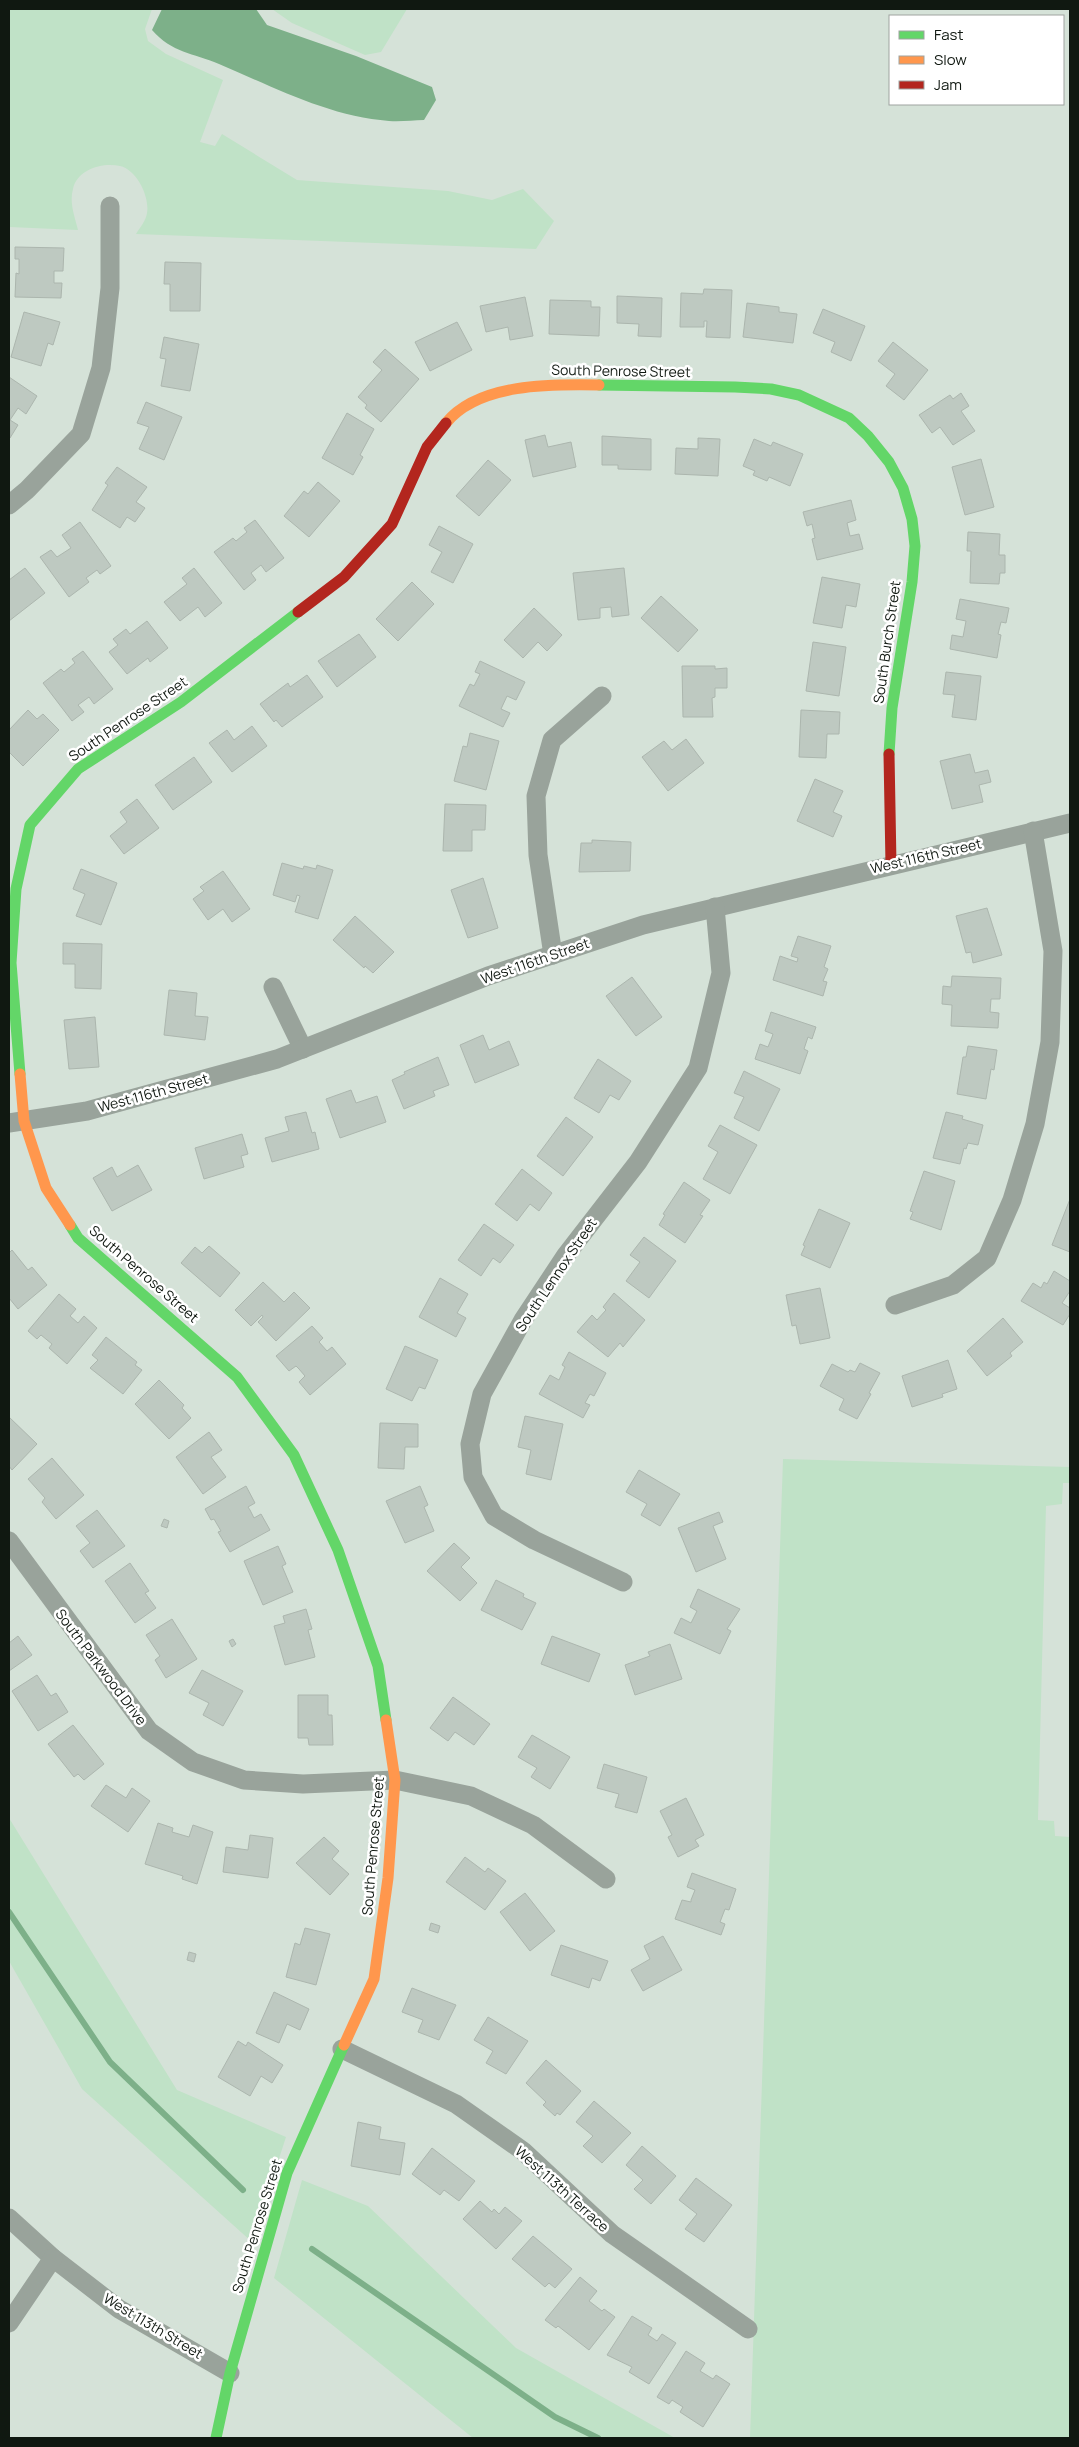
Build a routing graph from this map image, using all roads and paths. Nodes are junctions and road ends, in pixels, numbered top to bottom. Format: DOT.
graph roads {
  1 [pos="110,206"];
  2 [pos="868,436"];
  3 [pos="9,505"];
  4 [pos="602,696"];
  5 [pos="1070,823"];
  6 [pos="1033,831"];
  7 [pos="891,864"];
  8 [pos="715,907"];
  9 [pos="553,955"];
  10 [pos="273,987"];
  11 [pos="302,1049"];
  12 [pos="16,1122"];
  13 [pos="895,1305"];
  14 [pos="9,1541"];
  15 [pos="623,1582"];
  16 [pos="395,1780"];
  17 [pos="606,1879"];
  18 [pos="342,2049"];
  19 [pos="9,2218"];
  20 [pos="53,2258"];
  21 [pos="9,2323"];
  22 [pos="748,2329"];
  23 [pos="230,2373"];
  24 [pos="216,2438"];
  1 -- 3 [label="street"];
  2 -- 7 [label="street, South Burch Street"];
  2 -- 12 [label="street, South Penrose Street"];
  4 -- 9 [label="street"];
  5 -- 6 [label="street, West 116th Street"];
  6 -- 7 [label="street, West 116th Street"];
  6 -- 13 [label="street"];
  7 -- 8 [label="street, West 116th Street"];
  8 -- 9 [label="street, West 116th Street"];
  8 -- 15 [label="street, South Lennox Street"];
  9 -- 11 [label="street, West 116th Street"];
  10 -- 11 [label="street"];
  11 -- 12 [label="street, West 116th Street"];
  12 -- 16 [label="street, South Penrose Street"];
  14 -- 16 [label="street, South Parkwood Drive"];
  16 -- 17 [label="street, South Parkwood Drive"];
  16 -- 18 [label="street, South Penrose Street"];
  18 -- 22 [label="street, West 113th Terrace"];
  18 -- 23 [label="street, South Penrose Street"];
  19 -- 20 [label="street, West 113th Street"];
  20 -- 21 [label="street"];
  20 -- 23 [label="street, West 113th Street"];
  23 -- 24 [label="street, South Penrose Street"];
}
